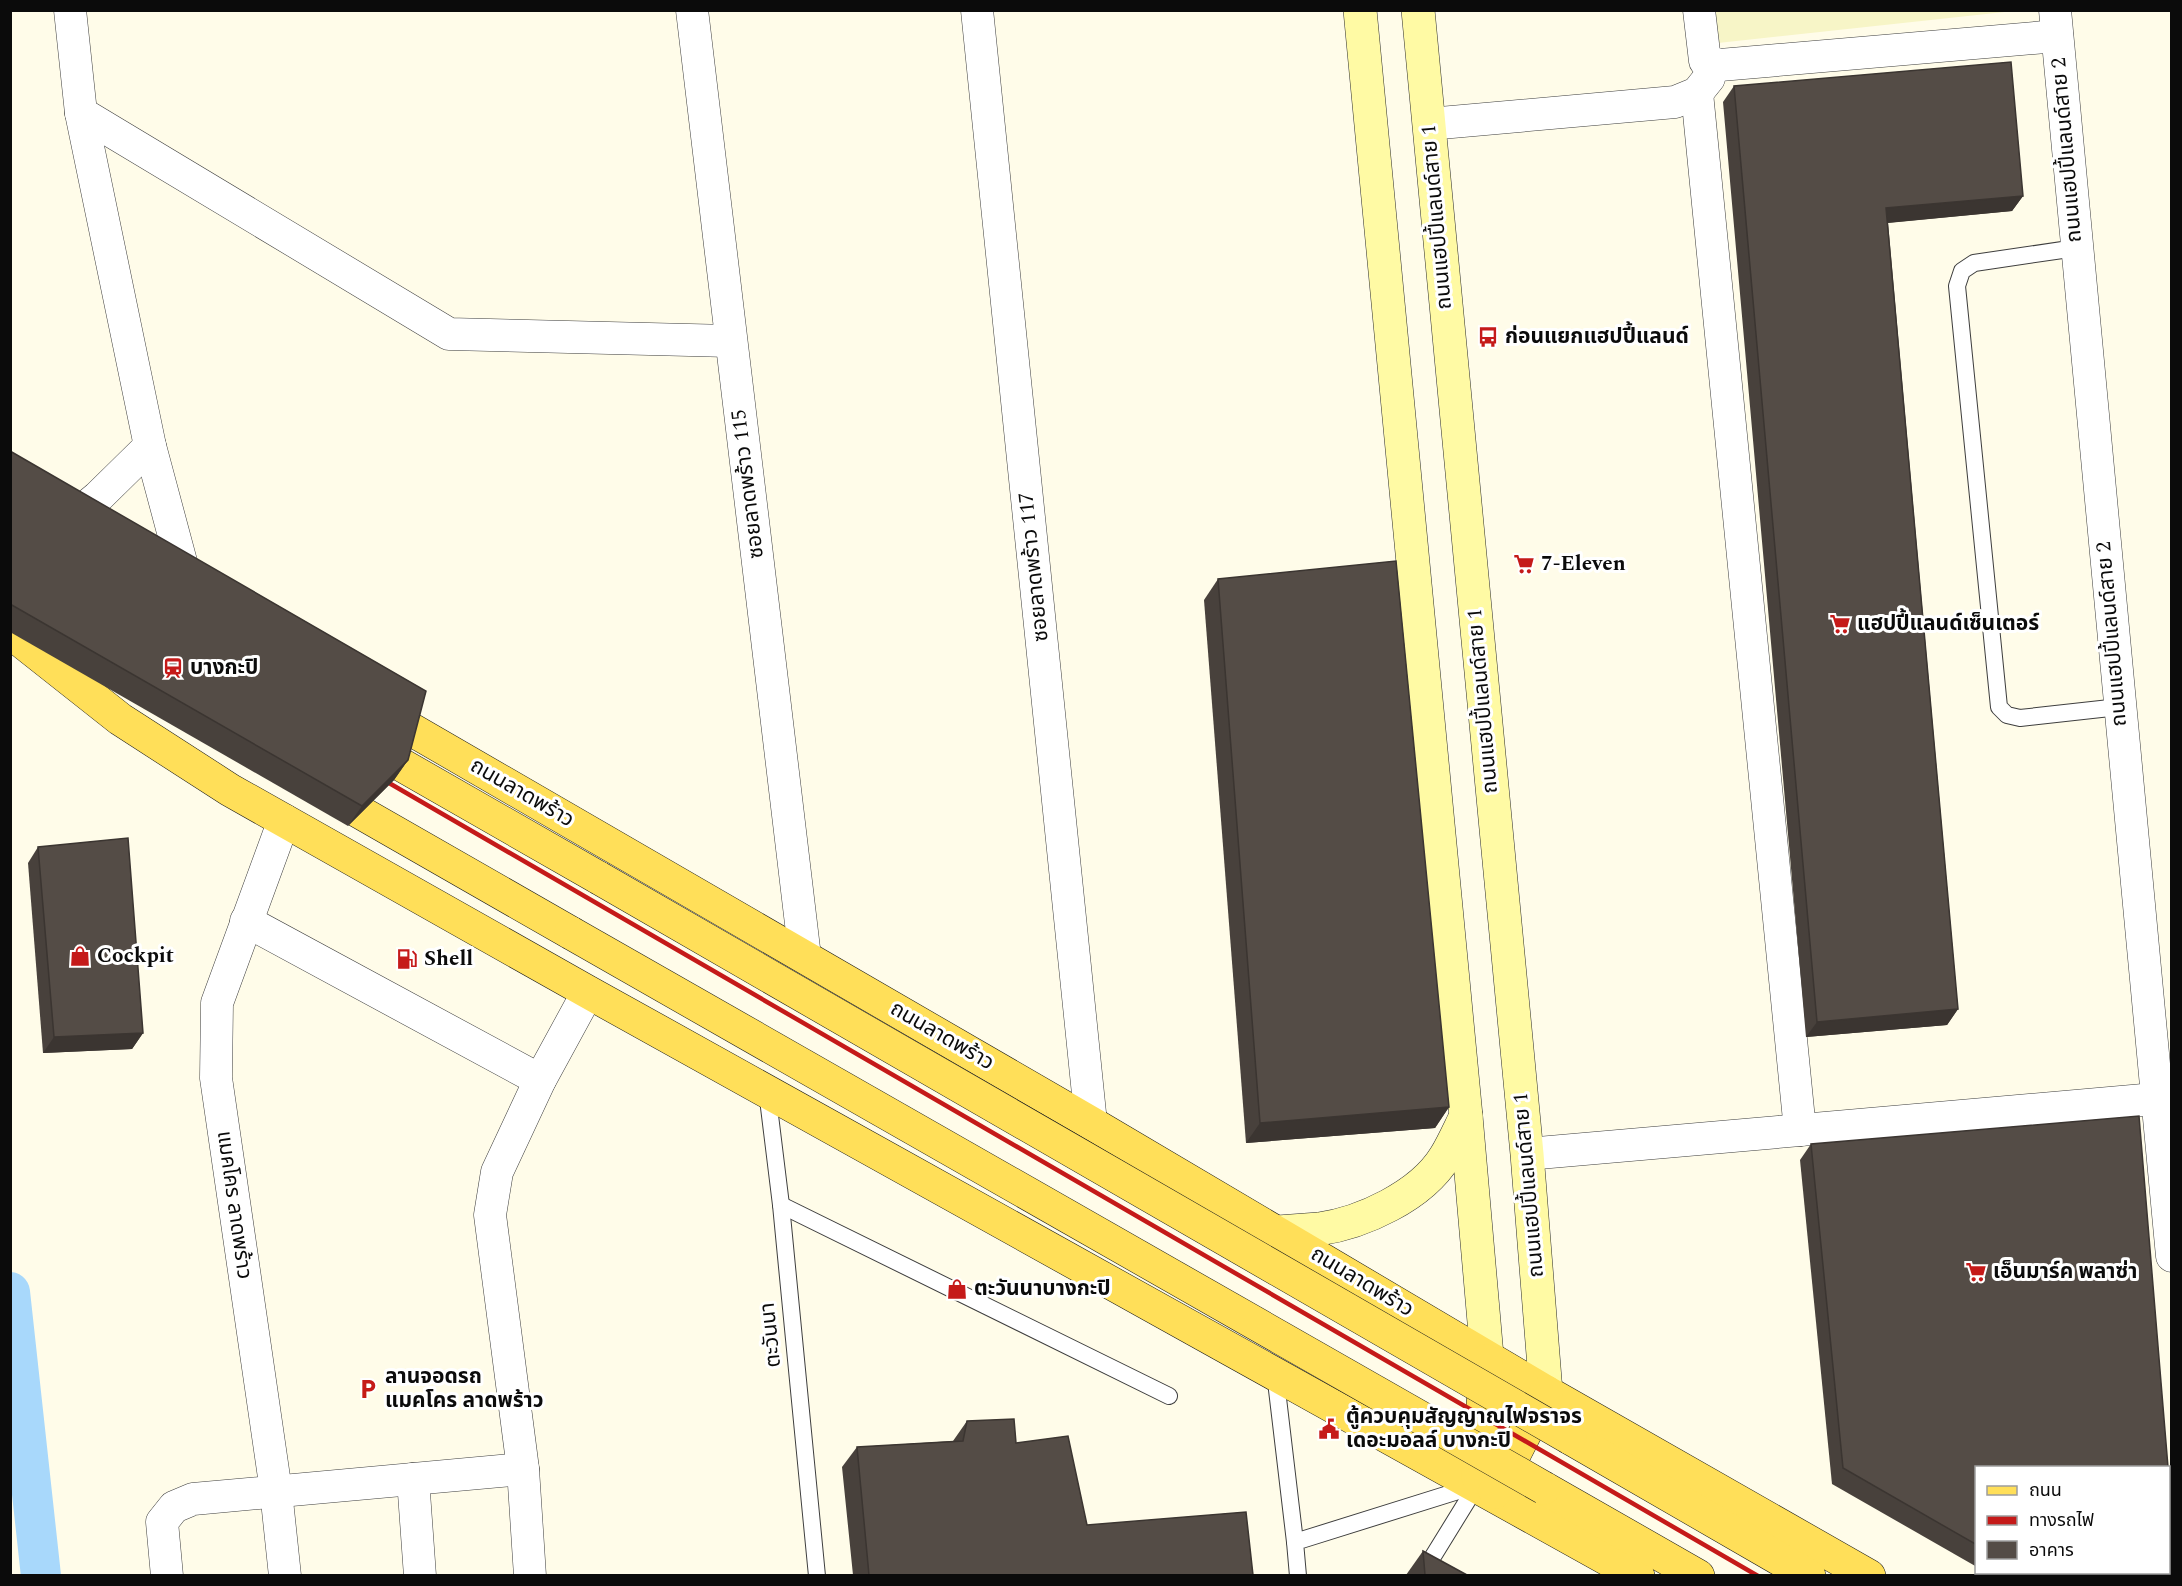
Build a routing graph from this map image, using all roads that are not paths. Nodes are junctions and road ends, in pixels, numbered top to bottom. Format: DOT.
graph roads {
  1 [pos="70,10"];
  2 [pos="692,10"];
  3 [pos="977,10"];
  4 [pos="1360,10"];
  5 [pos="1418,10"];
  6 [pos="1699,10"];
  7 [pos="2056,23"];
  8 [pos="1720,65"];
  9 [pos="1697,93"];
  10 [pos="81,113"];
  11 [pos="1429,124"];
  12 [pos="2076,248"];
  13 [pos="730,341"];
  14 [pos="150,446"];
  15 [pos="46,524"];
  16 [pos="90,548"];
  17 [pos="162,589"];
  18 [pos="198,609"];
  19 [pos="10,622"];
  20 [pos="10,632"];
  21 [pos="111,675"];
  22 [pos="355,697"];
  23 [pos="2119,707"];
  24 [pos="344,731"];
  25 [pos="301,779"];
  26 [pos="284,820"];
  27 [pos="246,921"];
  28 [pos="806,957"];
  29 [pos="588,992"];
  30 [pos="540,1080"];
  31 [pos="767,1091"];
  32 [pos="2155,1099"];
  33 [pos="1466,1116"];
  34 [pos="1091,1122"];
  35 [pos="1800,1130"];
  36 [pos="1527,1154"];
  37 [pos="781,1205"];
  38 [pos="1278,1232"];
  39 [pos="2172,1256"];
  40 [pos="1486,1356"];
  41 [pos="1275,1372"];
  42 [pos="1546,1392"];
  43 [pos="1169,1396"];
  44 [pos="522,1469"];
  45 [pos="413,1479"];
  46 [pos="1485,1490"];
  47 [pos="276,1491"];
  48 [pos="1295,1542"];
  49 [pos="167,1575"];
  50 [pos="285,1575"];
  51 [pos="420,1575"];
  52 [pos="530,1575"];
  53 [pos="817,1575"];
  54 [pos="1298,1575"];
  55 [pos="1447,1575"];
  56 [pos="1638,1575"];
  57 [pos="1698,1575"];
  58 [pos="1809,1575"];
  59 [pos="1869,1575"];
  1 -- 10 [label="street"];
  2 -- 13 [label="street, ซอยลาดพร้าว 115"];
  3 -- 34 [label="street, ซอยลาดพร้าว 117"];
  4 -- 33 [label="street"];
  5 -- 11 [label="street, ถนนแฮปปี้แลนด์สาย 1"];
  6 -- 8 [label="street"];
  7 -- 8 [label="street"];
  7 -- 12 [label="street, ถนนแฮปปี้แลนด์สาย 2"];
  8 -- 9 [label="street"];
  9 -- 11 [label="street"];
  9 -- 35 [label="street"];
  10 -- 13 [label="street"];
  10 -- 14 [label="street"];
  11 -- 36 [label="street, ถนนแฮปปี้แลนด์สาย 1"];
  12 -- 23 [label="street, ถนนแฮปปี้แลนด์สาย 2"];
  12 -- 23 [label="lane"];
  13 -- 28 [label="street, ซอยลาดพร้าว 115"];
  14 -- 15 [label="street"];
  14 -- 18 [label="street"];
  15 -- 16 [label="main road"];
  17 -- 18 [label="main road"];
  19 -- 21 [label="main road"];
  20 -- 26 [label="main road"];
  22 -- 28 [label="main road, ถนนลาดพร้าว"];
  23 -- 32 [label="street, ถนนแฮปปี้แลนด์สาย 2"];
  24 -- 58 [label="main road, bridge"];
  25 -- 57 [label="main road, bridge"];
  26 -- 27 [label="street, แมคโคร ลาดพร้าว"];
  26 -- 29 [label="main road"];
  27 -- 30 [label="street"];
  27 -- 47 [label="street, แมคโคร ลาดพร้าว"];
  28 -- 34 [label="main road, ถนนลาดพร้าว"];
  29 -- 30 [label="street"];
  29 -- 31 [label="main road"];
  30 -- 44 [label="street"];
  31 -- 37 [label="lane, ตะวันนา"];
  31 -- 41 [label="main road"];
  32 -- 35 [label="street"];
  32 -- 39 [label="street, ถนนแฮปปี้แลนด์สาย 2"];
  33 -- 38 [label="street"];
  33 -- 40 [label="street"];
  34 -- 38 [label="main road, ถนนลาดพร้าว"];
  35 -- 36 [label="street"];
  36 -- 42 [label="street, ถนนแฮปปี้แลนด์สาย 1"];
  37 -- 43 [label="lane"];
  37 -- 53 [label="lane, ตะวันนา"];
  38 -- 40 [label="main road, ถนนลาดพร้าว"];
  40 -- 42 [label="main road, ถนนลาดพร้าว"];
  40 -- 46 [label="main road"];
  41 -- 46 [label="main road"];
  41 -- 48 [label="lane"];
  42 -- 46 [label="main road"];
  42 -- 59 [label="main road, ถนนลาดพร้าว"];
  44 -- 45 [label="street"];
  44 -- 52 [label="street"];
  45 -- 47 [label="street"];
  45 -- 51 [label="street"];
  46 -- 48 [label="lane"];
  46 -- 55 [label="lane"];
  46 -- 56 [label="main road"];
  47 -- 49 [label="street"];
  47 -- 50 [label="street, แมคโคร ลาดพร้าว"];
  48 -- 54 [label="lane"];
}
